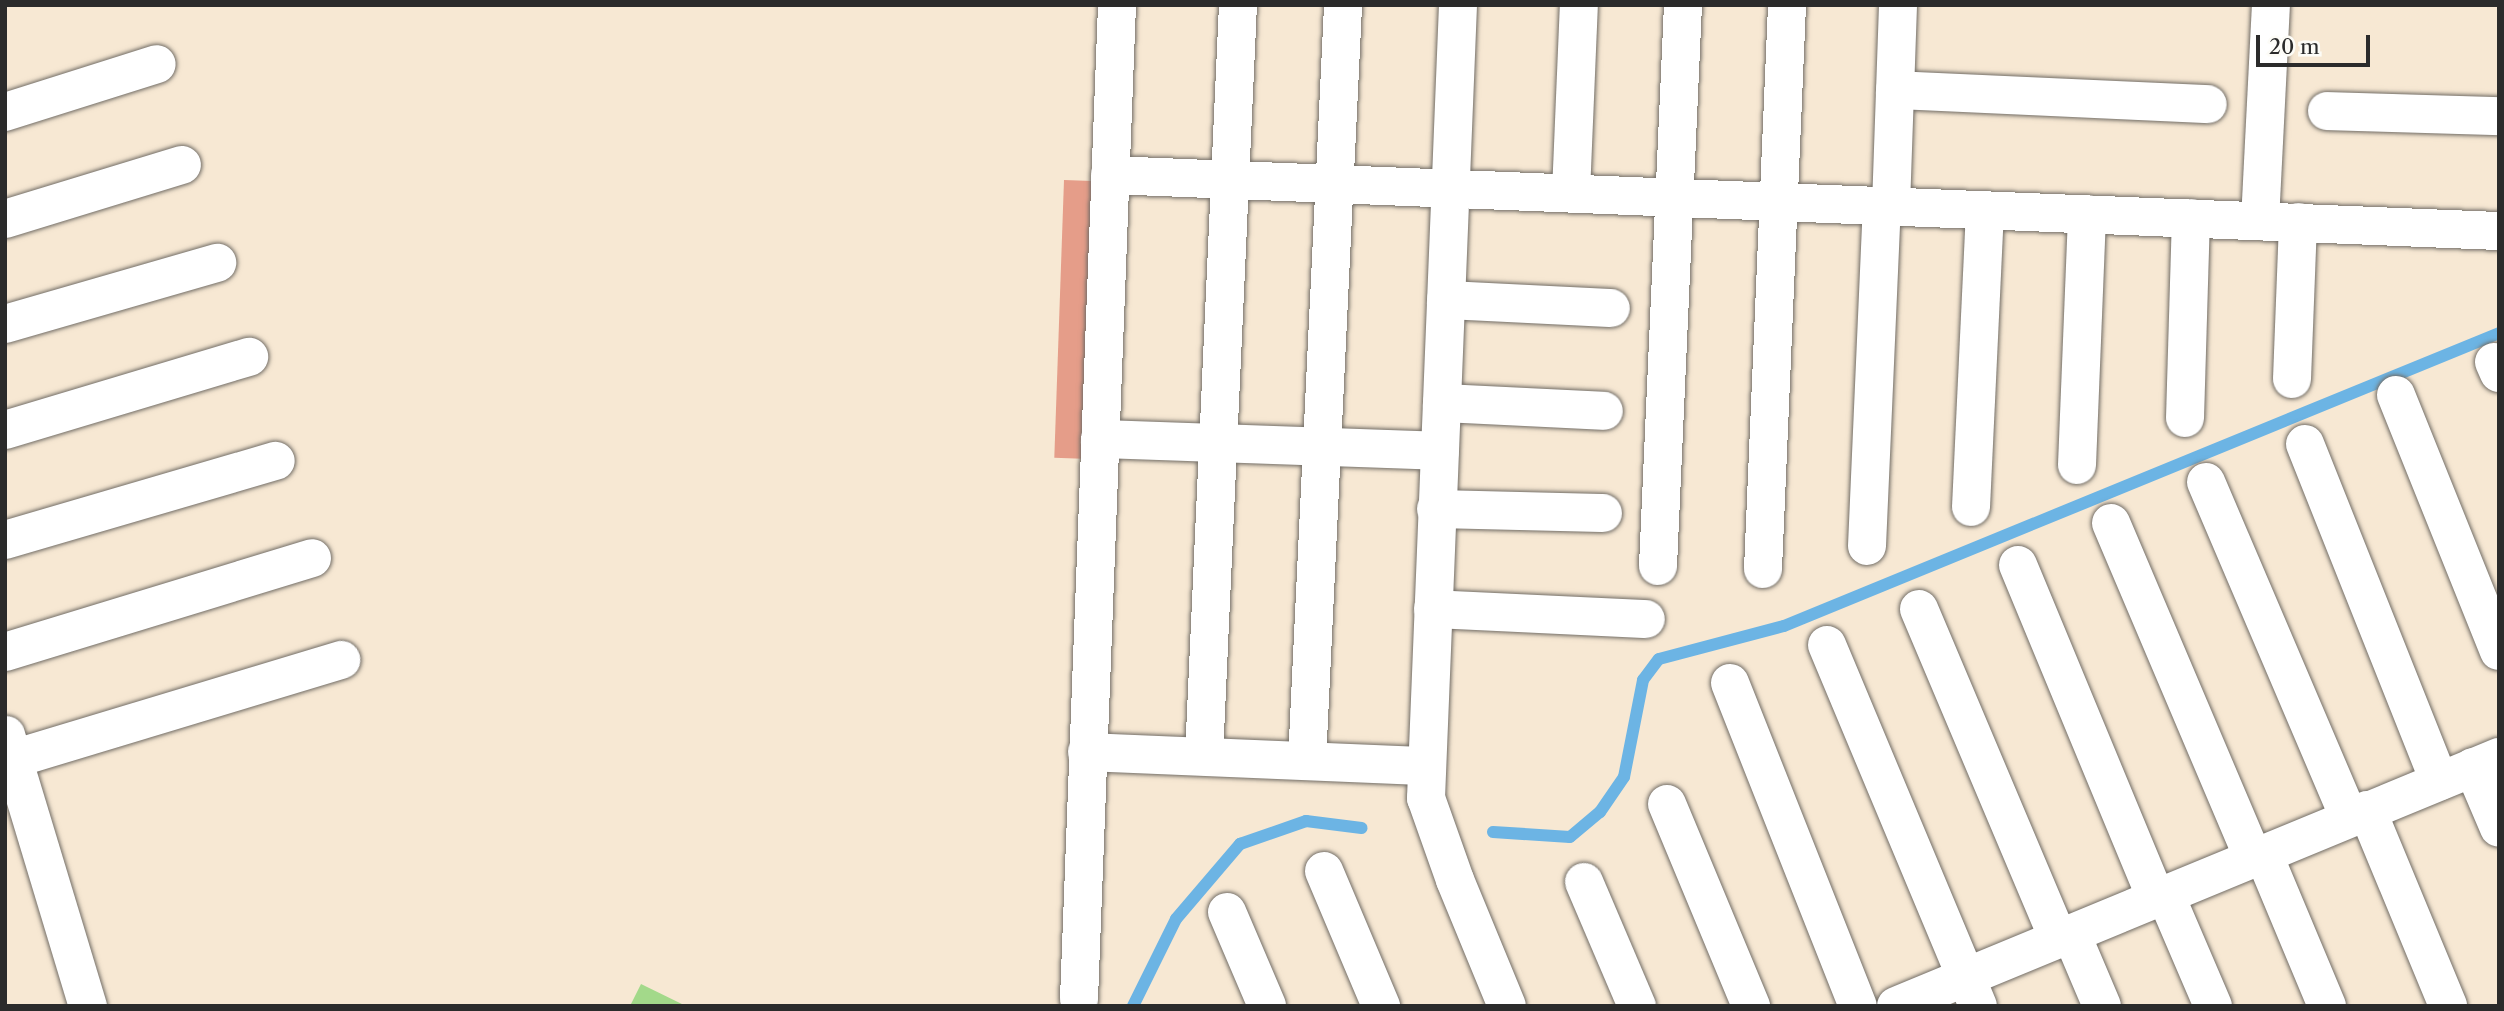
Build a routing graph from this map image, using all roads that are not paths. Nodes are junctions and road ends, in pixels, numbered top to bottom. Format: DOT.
graph roads {
  1 [pos="1117,5"];
  2 [pos="1238,5"];
  3 [pos="1343,5"];
  4 [pos="1458,5"];
  5 [pos="1579,5"];
  6 [pos="1683,5"];
  7 [pos="1787,5"];
  8 [pos="1898,5"];
  9 [pos="2271,5"];
  10 [pos="157,64"];
  11 [pos="1895,90"];
  12 [pos="2208,104"];
  13 [pos="5,111"];
  14 [pos="2327,111"];
  15 [pos="2499,116"];
  16 [pos="182,165"];
  17 [pos="1110,175"];
  18 [pos="1230,179"];
  19 [pos="1335,183"];
  20 [pos="1450,188"];
  21 [pos="1571,193"];
  22 [pos="1673,197"];
  23 [pos="1779,201"];
  24 [pos="1886,206"];
  25 [pos="1985,209"];
  26 [pos="2087,214"];
  27 [pos="2191,218"];
  28 [pos="5,219"];
  29 [pos="2260,221"];
  30 [pos="2298,222"];
  31 [pos="2499,231"];
  32 [pos="217,263"];
  33 [pos="1446,300"];
  34 [pos="1611,308"];
  35 [pos="5,324"];
  36 [pos="249,357"];
  37 [pos="2292,379"];
  38 [pos="2396,395"];
  39 [pos="1442,403"];
  40 [pos="1604,411"];
  41 [pos="2185,418"];
  42 [pos="5,430"];
  43 [pos="1100,439"];
  44 [pos="1218,443"];
  45 [pos="2305,444"];
  46 [pos="1320,446"];
  47 [pos="1440,451"];
  48 [pos="276,461"];
  49 [pos="2077,465"];
  50 [pos="2206,482"];
  51 [pos="1971,507"];
  52 [pos="1436,509"];
  53 [pos="1603,513"];
  54 [pos="2111,523"];
  55 [pos="5,540"];
  56 [pos="1867,546"];
  57 [pos="312,558"];
  58 [pos="2018,565"];
  59 [pos="1658,566"];
  60 [pos="1763,569"];
  61 [pos="1433,609"];
  62 [pos="1919,609"];
  63 [pos="1646,619"];
  64 [pos="1827,645"];
  65 [pos="2499,651"];
  66 [pos="5,652"];
  67 [pos="341,660"];
  68 [pos="1730,683"];
  69 [pos="9,746"];
  70 [pos="1087,752"];
  71 [pos="1204,756"];
  72 [pos="1307,761"];
  73 [pos="1427,766"];
  74 [pos="2470,768"];
  75 [pos="1667,804"];
  76 [pos="2358,814"];
  77 [pos="2499,828"];
  78 [pos="2258,855"];
  79 [pos="1324,871"];
  80 [pos="1584,882"];
  81 [pos="2161,896"];
  82 [pos="1227,912"];
  83 [pos="2065,935"];
  84 [pos="1972,991"];
  85 [pos="1079,999"];
  86 [pos="89,1006"];
  87 [pos="1267,1006"];
  88 [pos="1381,1006"];
  89 [pos="1507,1006"];
  90 [pos="1637,1006"];
  91 [pos="1751,1006"];
  92 [pos="1858,1006"];
  93 [pos="1896,1006"];
  94 [pos="2102,1006"];
  95 [pos="2213,1006"];
  96 [pos="2327,1006"];
  97 [pos="2448,1006"];
  1 -- 17 [label="street"];
  2 -- 18 [label="street"];
  3 -- 19 [label="street"];
  4 -- 20 [label="street"];
  5 -- 21 [label="street"];
  6 -- 22 [label="street"];
  7 -- 23 [label="street"];
  8 -- 11 [label="street"];
  9 -- 29 [label="street"];
  10 -- 13 [label="street"];
  11 -- 12 [label="street"];
  11 -- 24 [label="street"];
  14 -- 15 [label="street"];
  16 -- 28 [label="street"];
  17 -- 18 [label="street"];
  17 -- 43 [label="street"];
  18 -- 19 [label="street"];
  18 -- 44 [label="street"];
  19 -- 20 [label="street"];
  19 -- 46 [label="street"];
  20 -- 21 [label="street"];
  20 -- 33 [label="street"];
  21 -- 22 [label="street"];
  22 -- 23 [label="street"];
  22 -- 59 [label="street"];
  23 -- 24 [label="street"];
  23 -- 60 [label="street"];
  24 -- 25 [label="street"];
  24 -- 56 [label="street"];
  25 -- 26 [label="street"];
  25 -- 51 [label="street"];
  26 -- 27 [label="street"];
  26 -- 49 [label="street"];
  27 -- 29 [label="street"];
  27 -- 41 [label="street"];
  29 -- 30 [label="street"];
  30 -- 31 [label="street"];
  30 -- 37 [label="street"];
  32 -- 35 [label="street"];
  33 -- 34 [label="street"];
  33 -- 39 [label="street"];
  36 -- 42 [label="street"];
  38 -- 65 [label="street"];
  39 -- 40 [label="street"];
  39 -- 47 [label="street"];
  43 -- 44 [label="street"];
  43 -- 70 [label="street"];
  44 -- 46 [label="street"];
  44 -- 71 [label="street"];
  45 -- 74 [label="street"];
  46 -- 47 [label="street"];
  46 -- 72 [label="street"];
  47 -- 52 [label="street"];
  48 -- 55 [label="street"];
  50 -- 76 [label="street"];
  52 -- 53 [label="street"];
  52 -- 61 [label="street"];
  54 -- 78 [label="street"];
  57 -- 66 [label="street"];
  58 -- 81 [label="street"];
  61 -- 63 [label="street"];
  61 -- 73 [label="street"];
  62 -- 83 [label="street"];
  64 -- 84 [label="street"];
  67 -- 69 [label="street"];
  68 -- 92 [label="street"];
  69 -- 86 [label="street"];
  70 -- 71 [label="street"];
  70 -- 85 [label="street"];
  71 -- 72 [label="street"];
  72 -- 73 [label="street"];
  73 -- 89 [label="street"];
  74 -- 76 [label="street"];
  74 -- 77 [label="street"];
  75 -- 91 [label="street"];
  76 -- 78 [label="street"];
  76 -- 97 [label="street"];
  78 -- 81 [label="street"];
  78 -- 96 [label="street"];
  79 -- 88 [label="street"];
  80 -- 90 [label="street"];
  81 -- 83 [label="street"];
  81 -- 95 [label="street"];
  82 -- 87 [label="street"];
  83 -- 84 [label="street"];
  83 -- 94 [label="street"];
  84 -- 93 [label="street"];
}
